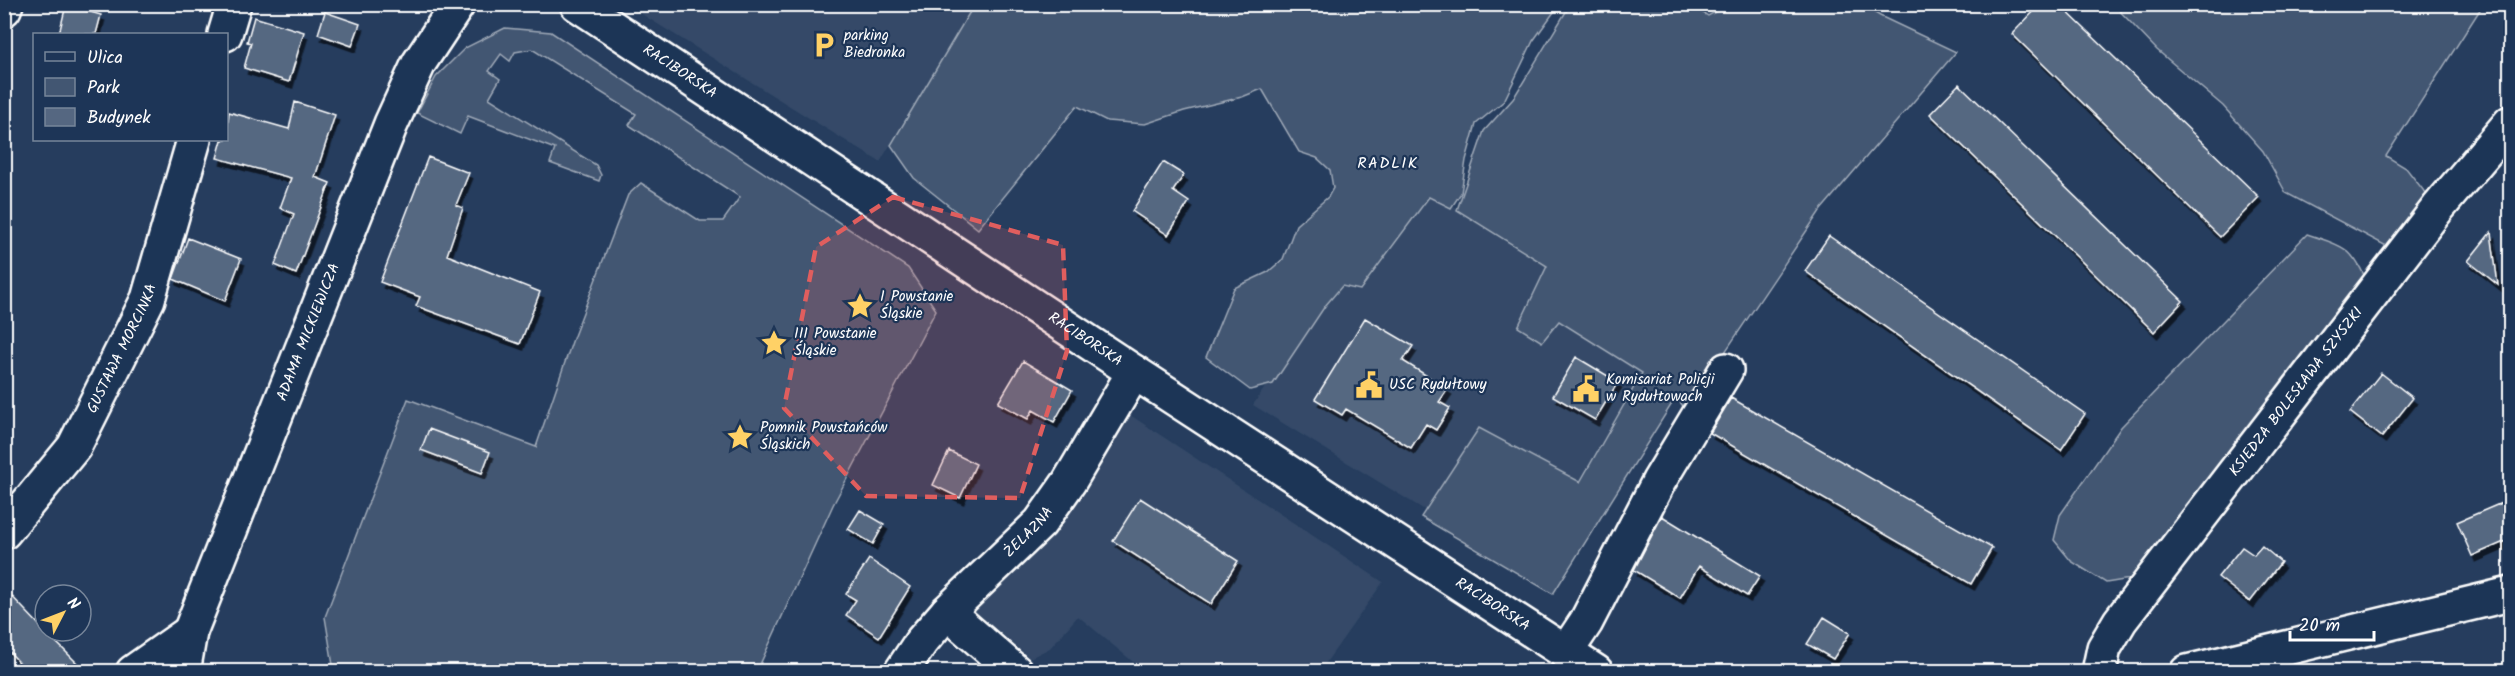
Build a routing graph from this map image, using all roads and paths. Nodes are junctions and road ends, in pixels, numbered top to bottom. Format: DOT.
graph roads {
  1 [pos="6,4"];
  2 [pos="234,4"];
  3 [pos="458,4"];
  4 [pos="577,4"];
  5 [pos="4,9"];
  6 [pos="225,33"];
  7 [pos="2511,123"];
  8 [pos="194,141"];
  9 [pos="1726,370"];
  10 [pos="1134,372"];
  11 [pos="4,532"];
  12 [pos="2511,594"];
  13 [pos="947,612"];
  14 [pos="190,632"];
  15 [pos="1566,652"];
  16 [pos="133,672"];
  17 [pos="183,672"];
  18 [pos="901,672"];
  19 [pos="1017,672"];
  20 [pos="1596,672"];
  21 [pos="2099,672"];
  22 [pos="2187,672"];
  1 -- 5 [label="street"];
  2 -- 6 [label="street"];
  3 -- 14 [label="street, ADAMA MICKIEWICZA"];
  4 -- 10 [label="street, RACIBORSKA"];
  7 -- 21 [label="street, KSIĘDZA BOLESŁAWA SZYSZKI"];
  8 -- 11 [label="street, GUSTAWA MORCINKA"];
  9 -- 15 [label="street"];
  10 -- 13 [label="street, ŻELAZNA"];
  10 -- 15 [label="street, RACIBORSKA"];
  12 -- 22 [label="street"];
  13 -- 18 [label="street, ŻELAZNA"];
  13 -- 19 [label="street"];
  14 -- 16 [label="street"];
  14 -- 17 [label="street, ADAMA MICKIEWICZA"];
  15 -- 20 [label="street, RACIBORSKA"];
}
